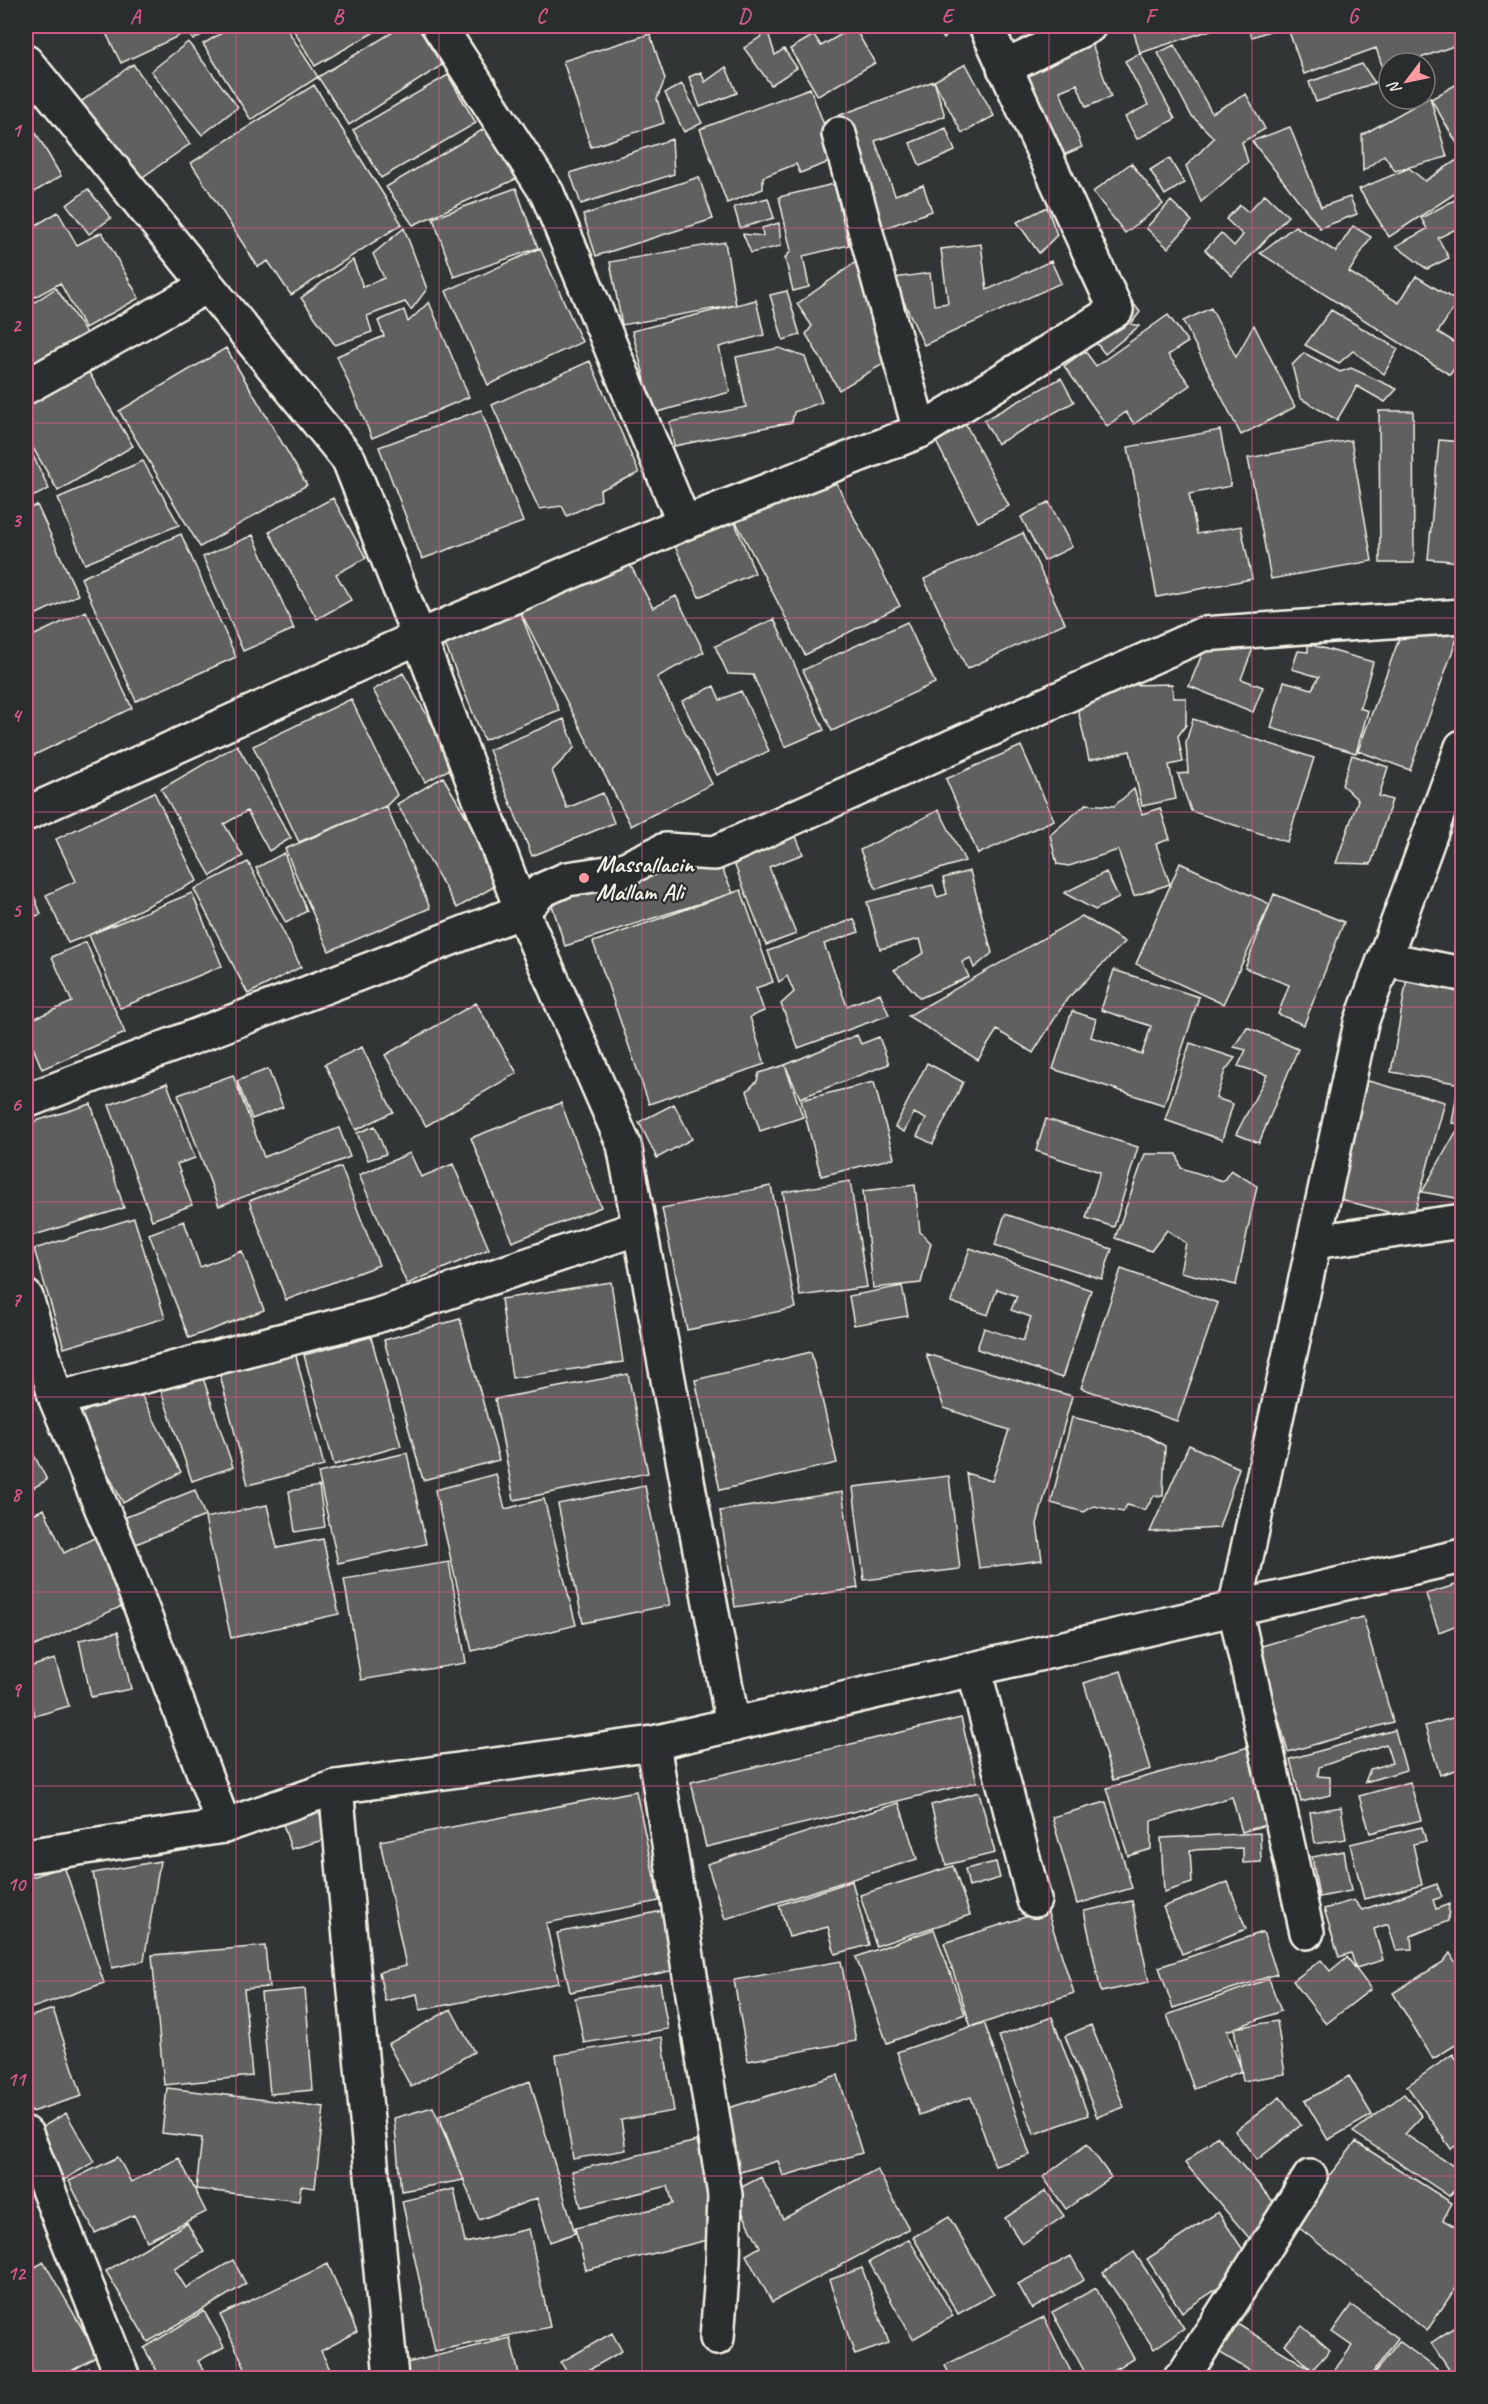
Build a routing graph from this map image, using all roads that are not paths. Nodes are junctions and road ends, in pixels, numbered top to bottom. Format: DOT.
graph roads {
  1 [pos="439,26"];
  2 [pos="986,26"];
  3 [pos="1089,26"];
  4 [pos="26,62"];
  5 [pos="1004,68"];
  6 [pos="839,134"];
  7 [pos="207,286"];
  8 [pos="26,387"];
  9 [pos="920,431"];
  10 [pos="684,523"];
  11 [pos="1462,616"];
  12 [pos="419,637"];
  13 [pos="1462,747"];
  14 [pos="26,813"];
  15 [pos="522,911"];
  16 [pos="1384,959"];
  17 [pos="1462,974"];
  18 [pos="26,1101"];
  19 [pos="1462,1221"];
  20 [pos="638,1228"];
  21 [pos="1314,1242"];
  22 [pos="26,1297"];
  23 [pos="36,1365"];
  24 [pos="56,1399"];
  25 [pos="1462,1556"];
  26 [pos="1236,1609"];
  27 [pos="974,1669"];
  28 [pos="733,1725"];
  29 [pos="653,1743"];
  30 [pos="336,1787"];
  31 [pos="224,1826"];
  32 [pos="26,1856"];
  33 [pos="1034,1900"];
  34 [pos="1307,1932"];
  35 [pos="26,2134"];
  36 [pos="1310,2177"];
  37 [pos="717,2338"];
  38 [pos="123,2379"];
  39 [pos="391,2379"];
  40 [pos="1180,2379"];
  1 -- 10 [label="street"];
  2 -- 5 [label="street"];
  3 -- 5 [label="street"];
  4 -- 7 [label="street"];
  5 -- 9 [label="street"];
  6 -- 9 [label="street"];
  7 -- 8 [label="street"];
  7 -- 12 [label="street"];
  9 -- 10 [label="street"];
  10 -- 12 [label="street"];
  11 -- 15 [label="street"];
  12 -- 14 [label="street"];
  12 -- 15 [label="street"];
  13 -- 16 [label="street"];
  15 -- 18 [label="street"];
  15 -- 20 [label="street"];
  16 -- 17 [label="street"];
  16 -- 21 [label="street"];
  19 -- 21 [label="street"];
  20 -- 24 [label="street"];
  20 -- 28 [label="street"];
  21 -- 26 [label="street"];
  22 -- 23 [label="street"];
  23 -- 24 [label="street"];
  24 -- 31 [label="street"];
  25 -- 26 [label="street"];
  26 -- 27 [label="street"];
  26 -- 34 [label="street"];
  27 -- 28 [label="street"];
  27 -- 33 [label="street"];
  28 -- 29 [label="street"];
  29 -- 30 [label="street"];
  29 -- 37 [label="street"];
  30 -- 31 [label="street"];
  30 -- 39 [label="street"];
  31 -- 32 [label="street"];
  35 -- 38 [label="street"];
  36 -- 40 [label="street"];
}
